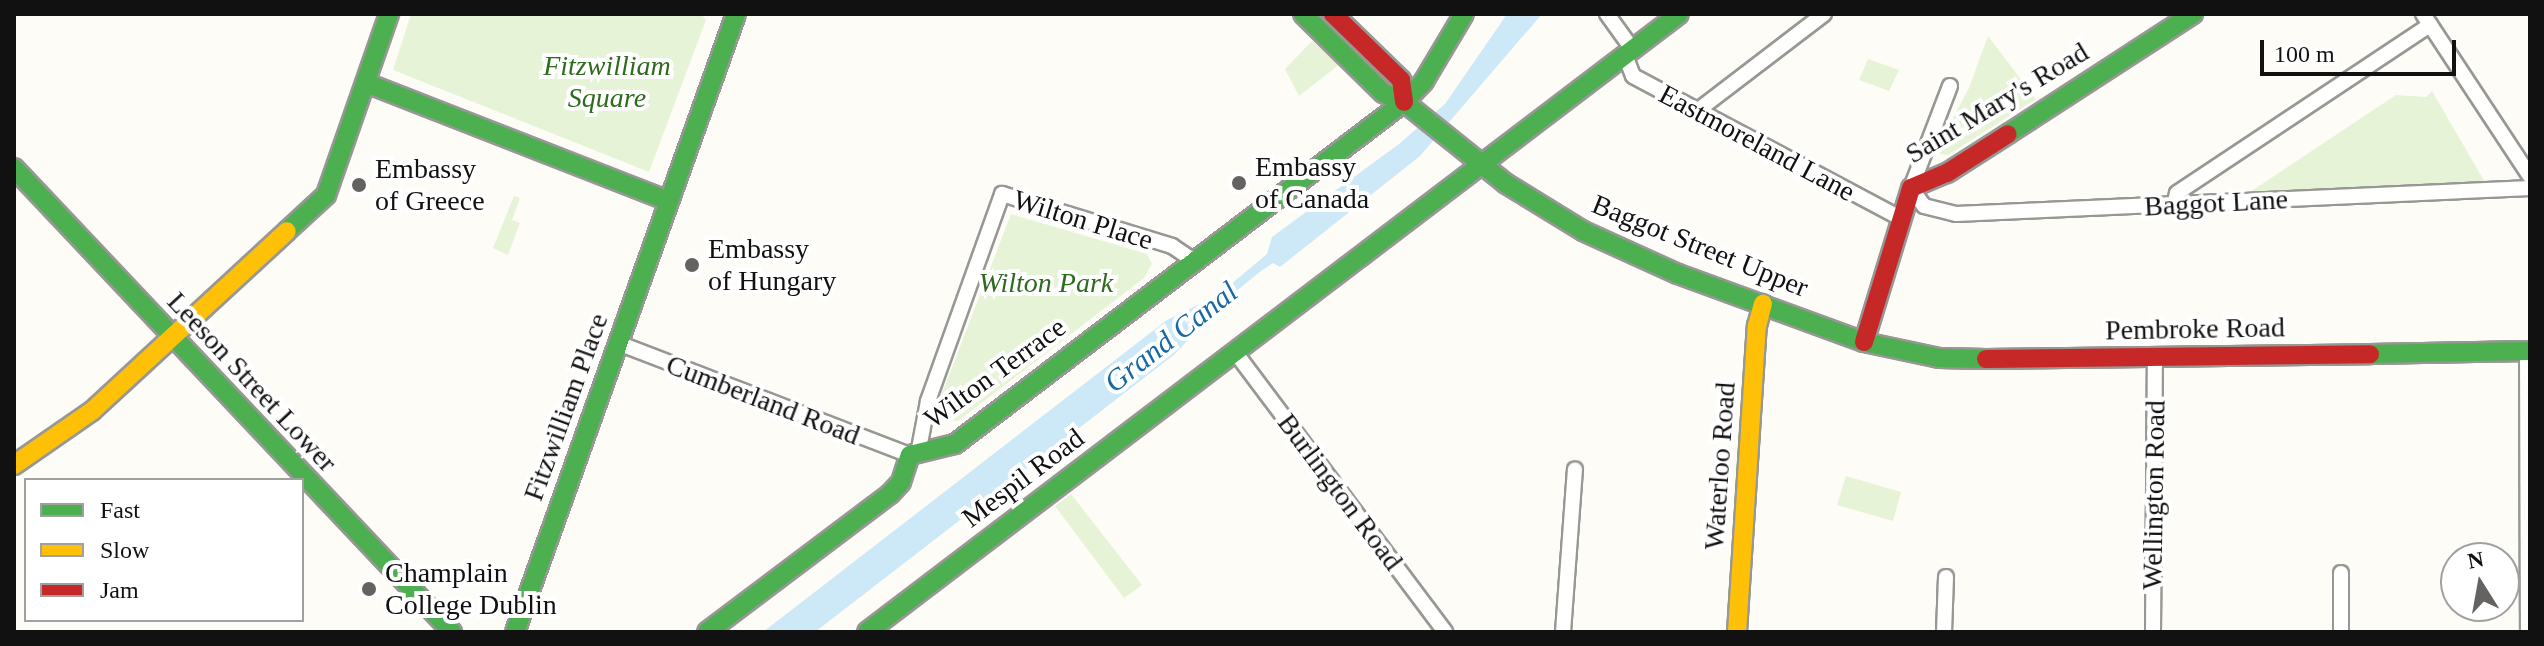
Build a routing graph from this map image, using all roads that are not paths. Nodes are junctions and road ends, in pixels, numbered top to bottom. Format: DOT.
graph roads {
  1 [pos="389,14"];
  2 [pos="736,14"];
  3 [pos="1303,14"];
  4 [pos="1333,14"];
  5 [pos="1464,14"];
  6 [pos="1607,14"];
  7 [pos="1679,14"];
  8 [pos="1824,14"];
  9 [pos="2193,14"];
  10 [pos="2426,19"];
  11 [pos="1629,53"];
  12 [pos="366,83"];
  13 [pos="1950,86"];
  14 [pos="1411,108"];
  15 [pos="1697,111"];
  16 [pos="1481,165"];
  17 [pos="14,168"];
  18 [pos="2530,176"];
  19 [pos="1911,188"];
  20 [pos="2530,188"];
  21 [pos="669,201"];
  22 [pos="2174,206"];
  23 [pos="1894,216"];
  24 [pos="1193,260"];
  25 [pos="1763,304"];
  26 [pos="172,338"];
  27 [pos="1864,342"];
  28 [pos="618,343"];
  29 [pos="2528,351"];
  30 [pos="1235,352"];
  31 [pos="2155,358"];
  32 [pos="914,454"];
  33 [pos="14,465"];
  34 [pos="1575,469"];
  35 [pos="2341,573"];
  36 [pos="1946,577"];
  37 [pos="452,632"];
  38 [pos="515,632"];
  39 [pos="707,632"];
  40 [pos="867,632"];
  41 [pos="1445,632"];
  42 [pos="1563,632"];
  43 [pos="1737,632"];
  44 [pos="1944,632"];
  45 [pos="2153,632"];
  46 [pos="2341,632"];
  47 [pos="2528,632"];
  1 -- 12 [label="main road"];
  2 -- 21 [label="main road, Fitzwilliam Place"];
  3 -- 14 [label="main road, Baggot Street Upper"];
  4 -- 14 [label="main road"];
  5 -- 14 [label="main road, Wilton Terrace"];
  6 -- 11 [label="street, Eastmoreland Lane"];
  7 -- 11 [label="main road, Mespil Road"];
  8 -- 15 [label="street"];
  9 -- 19 [label="main road, Saint Mary's Road"];
  10 -- 18 [label="street"];
  10 -- 22 [label="street"];
  11 -- 15 [label="street, Eastmoreland Lane"];
  11 -- 16 [label="main road, Mespil Road"];
  12 -- 21 [label="main road"];
  12 -- 26 [label="main road"];
  13 -- 19 [label="street"];
  14 -- 16 [label="main road, Baggot Street Upper"];
  14 -- 24 [label="main road, Wilton Terrace"];
  15 -- 23 [label="street, Eastmoreland Lane"];
  16 -- 25 [label="main road, Baggot Street Upper"];
  16 -- 30 [label="main road, Mespil Road"];
  17 -- 26 [label="main road, Leeson Street Lower"];
  19 -- 22 [label="street, Baggot Lane"];
  19 -- 23 [label="main road"];
  20 -- 22 [label="street, Baggot Lane"];
  21 -- 28 [label="main road, Fitzwilliam Place"];
  23 -- 27 [label="main road"];
  24 -- 32 [label="main road, Wilton Terrace"];
  24 -- 32 [label="street, Wilton Place"];
  25 -- 27 [label="main road, Baggot Street Upper"];
  25 -- 43 [label="main road, Waterloo Road"];
  26 -- 33 [label="main road"];
  26 -- 37 [label="main road, Leeson Street Lower"];
  27 -- 31 [label="main road, Pembroke Road"];
  28 -- 32 [label="street, Cumberland Road"];
  28 -- 38 [label="main road, Fitzwilliam Place"];
  29 -- 31 [label="main road, Pembroke Road"];
  29 -- 47 [label="street"];
  30 -- 40 [label="main road, Mespil Road"];
  30 -- 41 [label="street, Burlington Road"];
  31 -- 45 [label="street, Wellington Road"];
  32 -- 39 [label="main road, Wilton Terrace"];
  34 -- 42 [label="street"];
  35 -- 46 [label="street"];
  36 -- 44 [label="street"];
}
